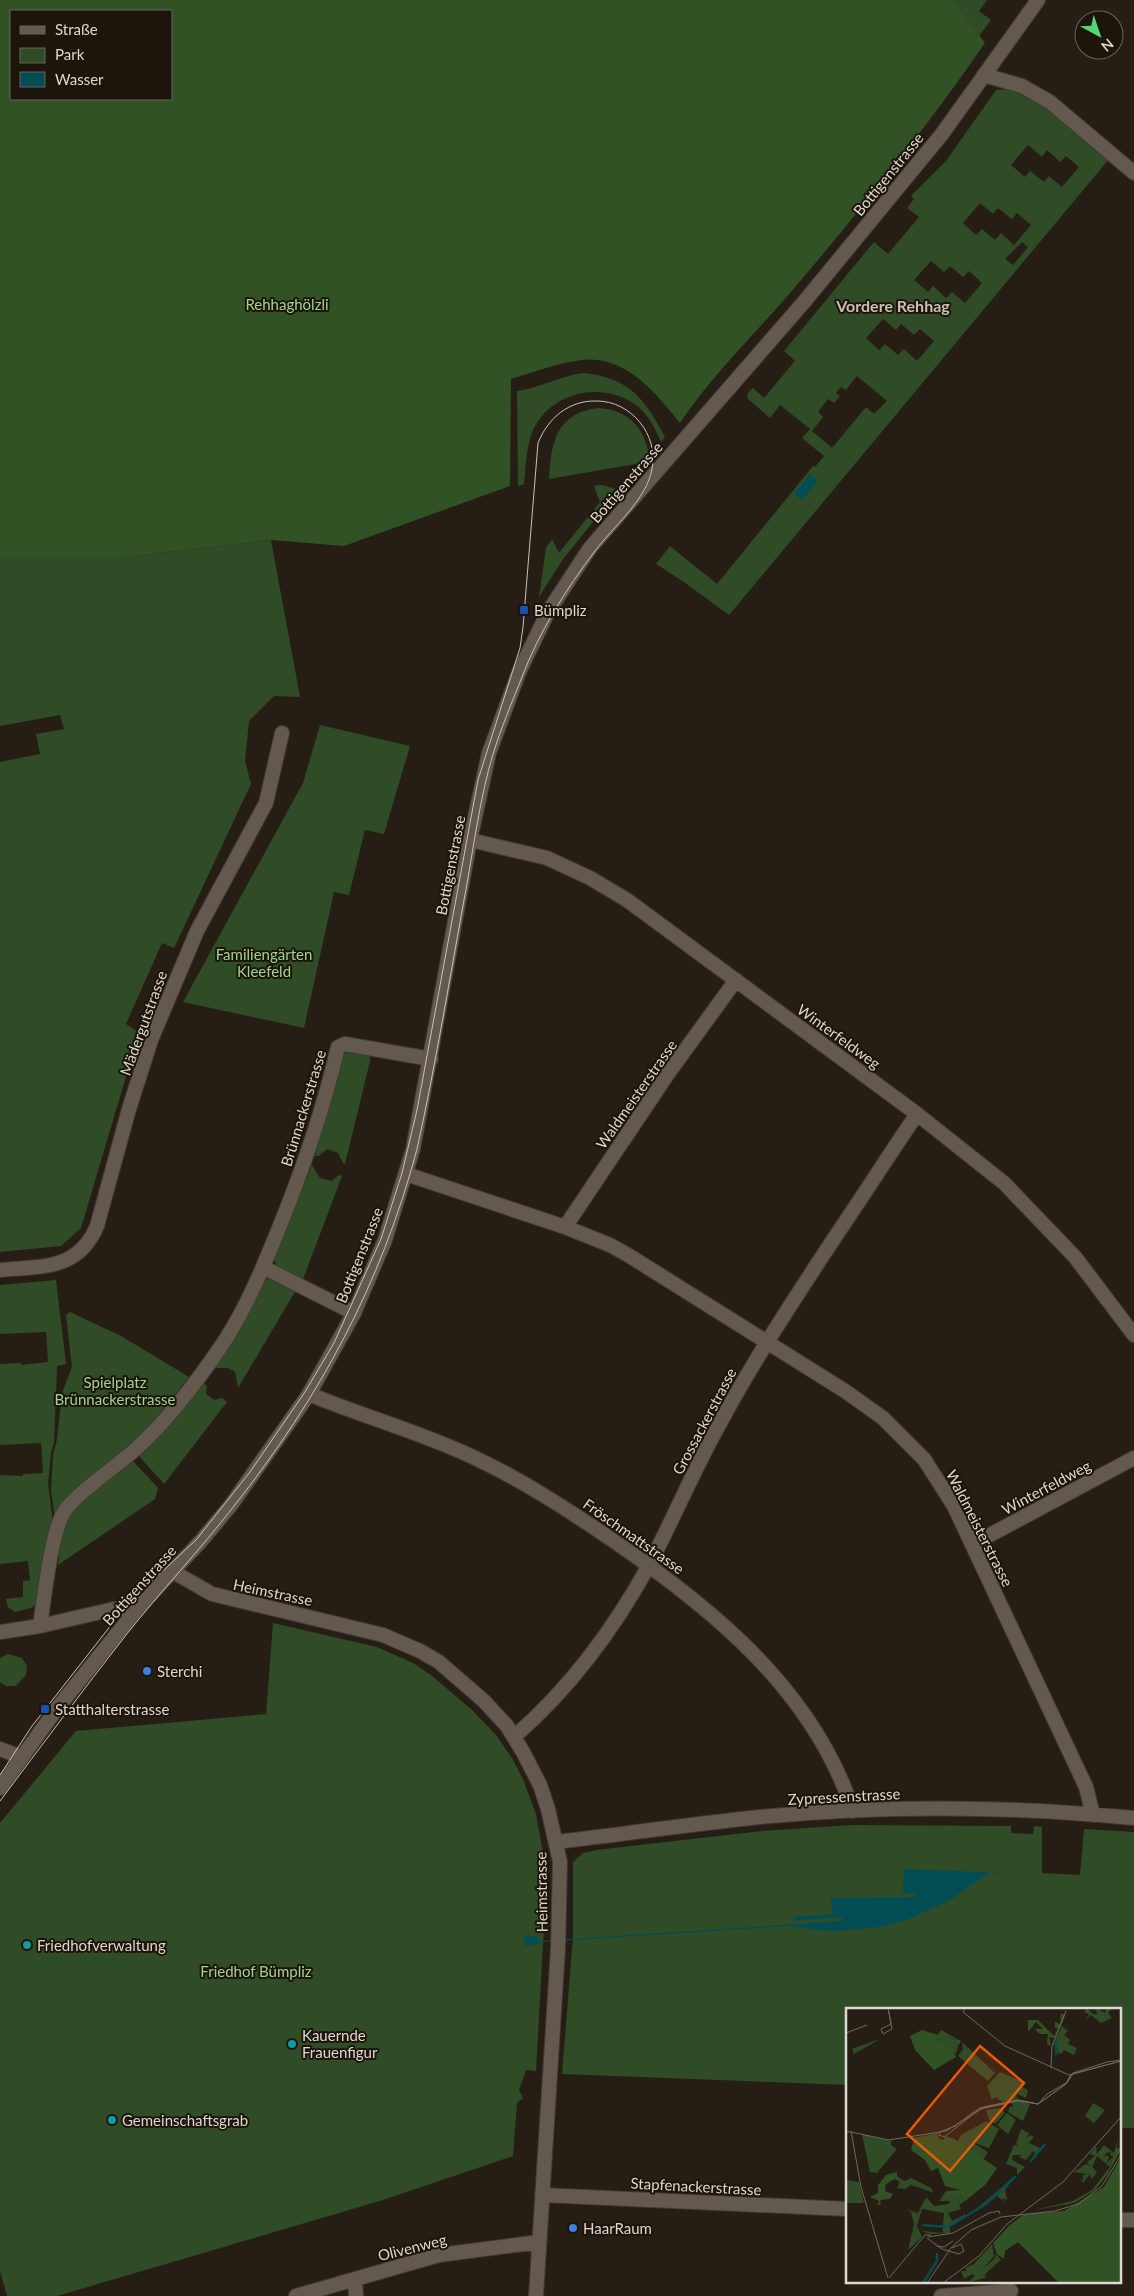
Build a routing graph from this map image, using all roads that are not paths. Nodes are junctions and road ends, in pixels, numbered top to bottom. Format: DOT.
graph roads {
  1 [pos="1038,0"];
  2 [pos="984,75"];
  3 [pos="1134,173"];
  4 [pos="282,733"];
  5 [pos="470,840"];
  6 [pos="736,980"];
  7 [pos="431,1059"];
  8 [pos="917,1114"];
  9 [pos="406,1174"];
  10 [pos="565,1227"];
  11 [pos="263,1267"];
  12 [pos="0,1270"];
  13 [pos="354,1313"];
  14 [pos="1134,1335"];
  15 [pos="766,1341"];
  16 [pos="309,1394"];
  17 [pos="1134,1458"];
  18 [pos="973,1544"];
  19 [pos="649,1565"];
  20 [pos="172,1570"];
  21 [pos="137,1609"];
  22 [pos="40,1626"];
  23 [pos="0,1632"];
  24 [pos="515,1736"];
  25 [pos="0,1750"];
  26 [pos="21,1757"];
  27 [pos="0,1788"];
  28 [pos="853,1811"];
  29 [pos="1093,1815"];
  30 [pos="1134,1818"];
  31 [pos="557,1842"];
  32 [pos="542,2195"];
  33 [pos="846,2209"];
  34 [pos="539,2242"];
  35 [pos="355,2279"];
  36 [pos="1011,2290"];
  37 [pos="296,2296"];
  38 [pos="356,2296"];
  39 [pos="536,2296"];
  40 [pos="941,2296"];
  1 -- 2 [label="street, Bottigenstrasse"];
  2 -- 3 [label="street"];
  2 -- 5 [label="street, Bottigenstrasse"];
  4 -- 12 [label="street, Mädergutstrasse"];
  5 -- 6 [label="street, Winterfeldweg"];
  5 -- 7 [label="street, Bottigenstrasse"];
  6 -- 8 [label="street, Winterfeldweg"];
  6 -- 10 [label="street, Waldmeisterstrasse"];
  7 -- 9 [label="street, Bottigenstrasse"];
  7 -- 11 [label="street, Brünnackerstrasse"];
  8 -- 14 [label="street, Winterfeldweg"];
  8 -- 15 [label="street, Grossackerstrasse"];
  9 -- 10 [label="street, Waldmeisterstrasse"];
  9 -- 13 [label="street, Bottigenstrasse"];
  10 -- 15 [label="street, Waldmeisterstrasse"];
  11 -- 13 [label="street"];
  11 -- 22 [label="street, Brünnackerstrasse"];
  13 -- 16 [label="street, Bottigenstrasse"];
  15 -- 18 [label="street, Waldmeisterstrasse"];
  15 -- 19 [label="street, Grossackerstrasse"];
  16 -- 19 [label="street, Fröschmattstrasse"];
  16 -- 20 [label="street, Bottigenstrasse"];
  17 -- 18 [label="street, Winterfeldweg"];
  18 -- 29 [label="street, Waldmeisterstrasse"];
  19 -- 24 [label="street, Grossackerstrasse"];
  19 -- 28 [label="street, Fröschmattstrasse"];
  20 -- 21 [label="street, Bottigenstrasse"];
  20 -- 24 [label="street, Heimstrasse"];
  21 -- 22 [label="street"];
  21 -- 26 [label="street, Bottigenstrasse"];
  22 -- 23 [label="street"];
  24 -- 31 [label="street, Heimstrasse"];
  25 -- 26 [label="street"];
  26 -- 27 [label="street, Bottigenstrasse"];
  28 -- 29 [label="street, Zypressenstrasse"];
  28 -- 31 [label="street, Zypressenstrasse"];
  29 -- 30 [label="street, Zypressenstrasse"];
  31 -- 32 [label="street, Heimstrasse"];
  32 -- 33 [label="street, Stapfenackerstrasse"];
  32 -- 34 [label="street, Heimstrasse"];
  34 -- 35 [label="street, Olivenweg"];
  34 -- 39 [label="street, Heimstrasse"];
  35 -- 37 [label="street, Olivenweg"];
  35 -- 38 [label="street"];
  36 -- 40 [label="street"];
}
